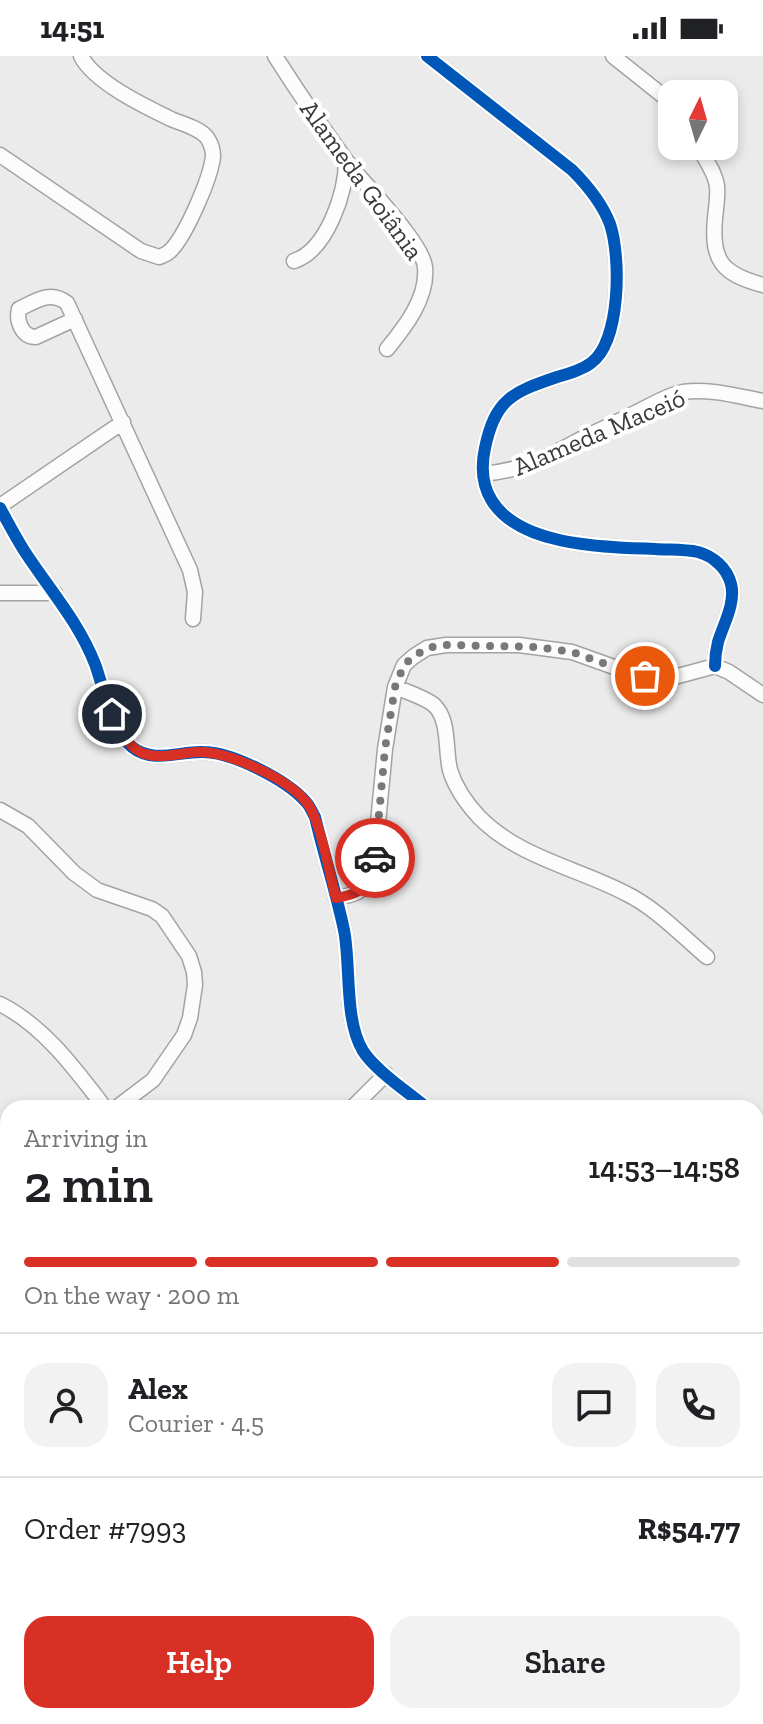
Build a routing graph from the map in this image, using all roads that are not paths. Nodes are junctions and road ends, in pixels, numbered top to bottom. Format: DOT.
graph roads {
  1 [pos="81,56"];
  2 [pos="275,56"];
  3 [pos="427,56"];
  4 [pos="613,56"];
  5 [pos="658,92"];
  6 [pos="0,155"];
  7 [pos="346,160"];
  8 [pos="705,160"];
  9 [pos="294,261"];
  10 [pos="763,285"];
  11 [pos="75,319"];
  12 [pos="387,349"];
  13 [pos="763,401"];
  14 [pos="123,422"];
  15 [pos="483,474"];
  16 [pos="0,507"];
  17 [pos="0,593"];
  18 [pos="55,593"];
  19 [pos="193,619"];
  20 [pos="715,666"];
  21 [pos="395,687"];
  22 [pos="763,695"];
  23 [pos="0,810"];
  24 [pos="336,898"];
  25 [pos="707,957"];
  26 [pos="0,1004"];
  27 [pos="386,1074"];
  28 [pos="98,1100"];
  29 [pos="127,1100"];
  30 [pos="360,1100"];
  31 [pos="417,1100"];
  1 -- 6 [label="street"];
  2 -- 7 [label="street, Alameda Goiânia"];
  3 -- 15 [label="street"];
  4 -- 5 [label="street"];
  7 -- 9 [label="street"];
  7 -- 12 [label="street, Alameda Goiânia"];
  8 -- 10 [label="street"];
  11 -- 14 [label="street"];
  13 -- 15 [label="street, Alameda Maceió"];
  14 -- 16 [label="street"];
  14 -- 19 [label="street"];
  15 -- 20 [label="street"];
  16 -- 18 [label="street"];
  17 -- 18 [label="street"];
  18 -- 24 [label="street"];
  20 -- 21 [label="street"];
  20 -- 22 [label="street"];
  21 -- 24 [label="street"];
  21 -- 25 [label="street"];
  23 -- 29 [label="street"];
  24 -- 27 [label="street"];
  26 -- 28 [label="street"];
  27 -- 30 [label="street"];
  27 -- 31 [label="street"];
}
